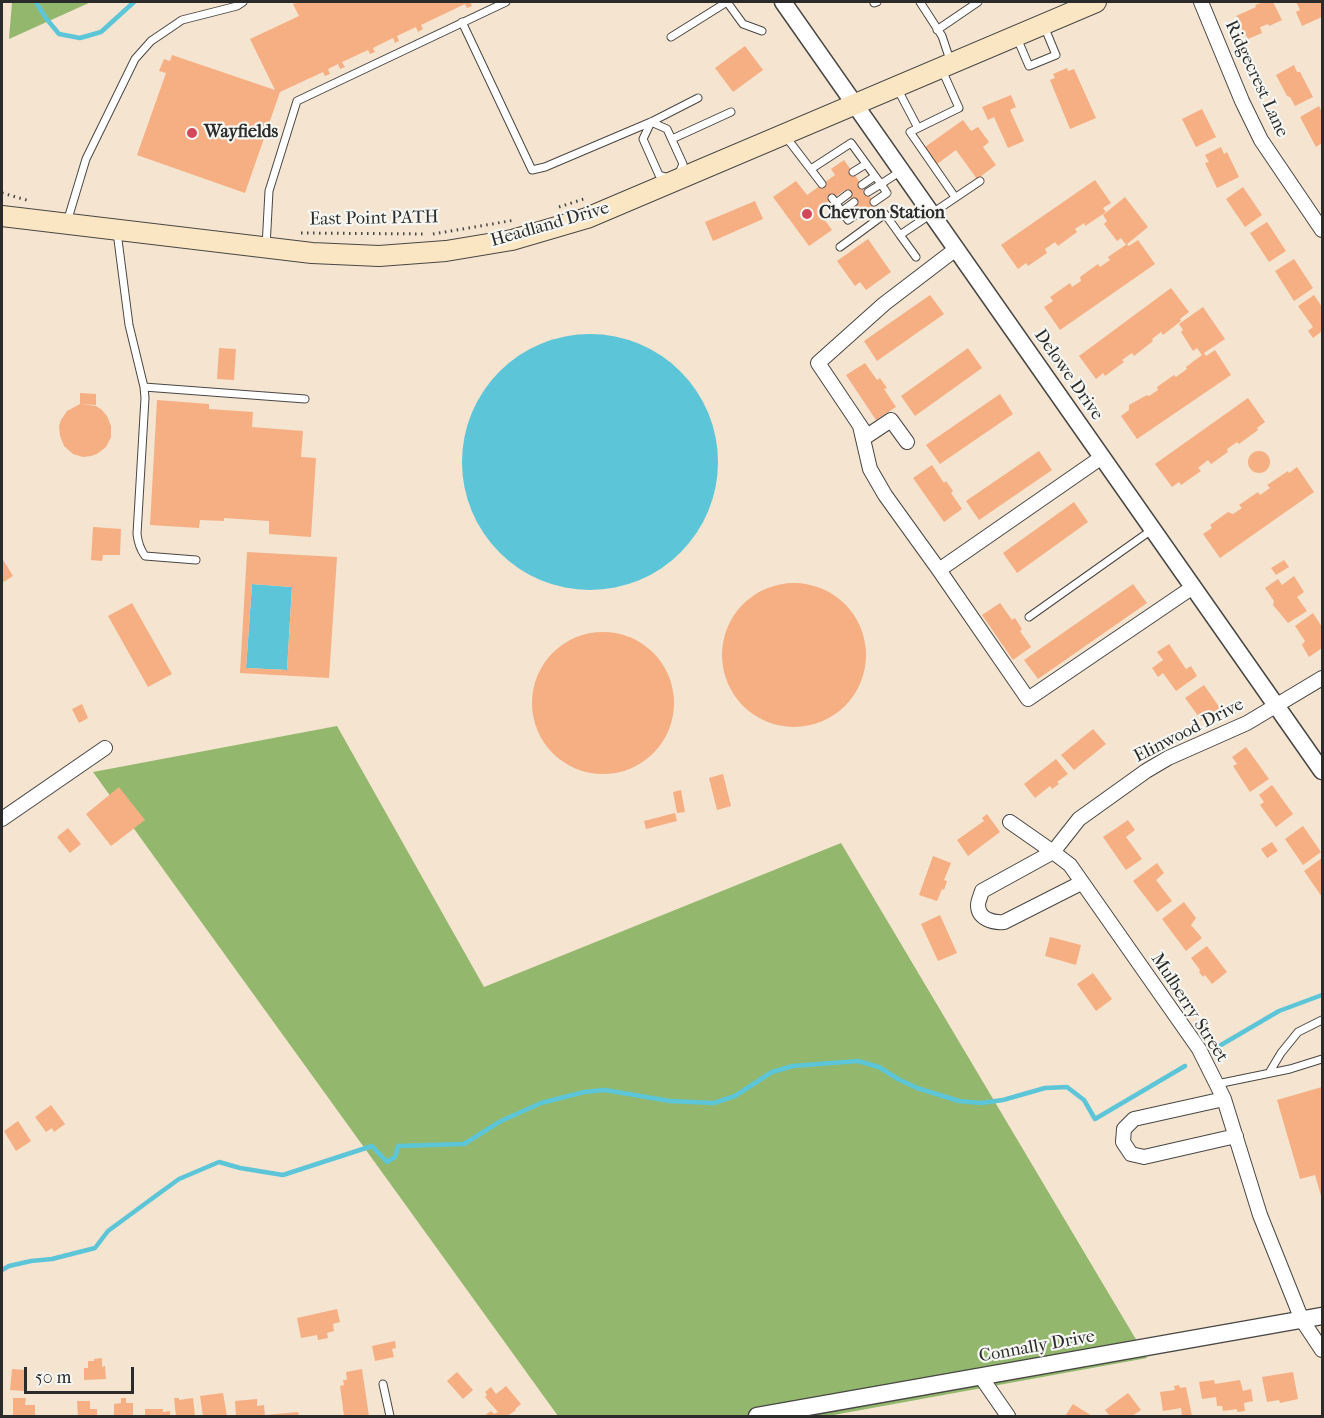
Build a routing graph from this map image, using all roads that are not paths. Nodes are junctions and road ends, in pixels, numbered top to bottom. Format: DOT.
graph roads {
  1 [pos="243,2"];
  2 [pos="506,2"];
  3 [pos="727,2"];
  4 [pos="783,2"];
  5 [pos="920,2"];
  6 [pos="978,2"];
  7 [pos="1096,2"];
  8 [pos="1201,2"];
  9 [pos="462,22"];
  10 [pos="1043,24"];
  11 [pos="937,30"];
  12 [pos="762,31"];
  13 [pos="1016,36"];
  14 [pos="671,37"];
  15 [pos="946,66"];
  16 [pos="897,87"];
  17 [pos="698,98"];
  18 [pos="855,105"];
  19 [pos="731,112"];
  20 [pos="651,122"];
  21 [pos="918,128"];
  22 [pos="784,135"];
  23 [pos="672,140"];
  24 [pos="866,164"];
  25 [pos="811,170"];
  26 [pos="901,171"];
  27 [pos="853,172"];
  28 [pos="875,176"];
  29 [pos="676,180"];
  30 [pos="980,181"];
  31 [pos="822,184"];
  32 [pos="881,184"];
  33 [pos="862,185"];
  34 [pos="868,192"];
  35 [pos="848,194"];
  36 [pos="955,197"];
  37 [pos="854,202"];
  38 [pos="874,202"];
  39 [pos="842,211"];
  40 [pos="860,212"];
  41 [pos="931,214"];
  42 [pos="2,216"];
  43 [pos="67,224"];
  44 [pos="117,230"];
  45 [pos="1323,230"];
  46 [pos="900,235"];
  47 [pos="266,238"];
  48 [pos="840,247"];
  49 [pos="956,249"];
  50 [pos="916,257"];
  51 [pos="144,387"];
  52 [pos="305,399"];
  53 [pos="860,426"];
  54 [pos="907,442"];
  55 [pos="1102,457"];
  56 [pos="1153,529"];
  57 [pos="196,560"];
  58 [pos="939,570"];
  59 [pos="1193,587"];
  60 [pos="1029,617"];
  61 [pos="1323,678"];
  62 [pos="1277,706"];
  63 [pos="105,748"];
  64 [pos="1323,771"];
  65 [pos="2,819"];
  66 [pos="1010,822"];
  67 [pos="1053,852"];
  68 [pos="1081,882"];
  69 [pos="1323,1020"];
  70 [pos="1323,1059"];
  71 [pos="1269,1073"];
  72 [pos="1217,1084"];
  73 [pos="1224,1099"];
  74 [pos="1236,1136"];
  75 [pos="1323,1316"];
  76 [pos="1302,1320"];
  77 [pos="1323,1350"];
  78 [pos="981,1377"];
  79 [pos="383,1384"];
  80 [pos="390,1416"];
  81 [pos="758,1416"];
  82 [pos="1008,1416"];
  1 -- 43 [label="lane"];
  2 -- 9 [label="lane"];
  3 -- 12 [label="lane"];
  3 -- 14 [label="lane"];
  4 -- 18 [label="street, Delowe Drive"];
  5 -- 11 [label="lane"];
  6 -- 11 [label="lane"];
  7 -- 10 [label="main road, Headland Drive"];
  8 -- 45 [label="street, Ridgecrest Lane"];
  9 -- 20 [label="lane"];
  9 -- 47 [label="lane"];
  10 -- 13 [label="main road, Headland Drive"];
  10 -- 13 [label="lane"];
  11 -- 15 [label="lane"];
  13 -- 15 [label="main road, Headland Drive"];
  15 -- 16 [label="main road, Headland Drive"];
  15 -- 21 [label="lane"];
  16 -- 18 [label="main road, Headland Drive"];
  16 -- 21 [label="lane"];
  17 -- 20 [label="lane"];
  18 -- 22 [label="main road, Headland Drive"];
  18 -- 26 [label="street, Delowe Drive"];
  19 -- 23 [label="lane"];
  20 -- 23 [label="lane"];
  20 -- 29 [label="lane"];
  21 -- 36 [label="lane"];
  22 -- 25 [label="lane"];
  22 -- 29 [label="main road, Headland Drive"];
  23 -- 29 [label="lane"];
  24 -- 25 [label="lane"];
  24 -- 27 [label="lane"];
  24 -- 28 [label="lane"];
  25 -- 31 [label="lane"];
  26 -- 32 [label="lane"];
  26 -- 41 [label="street, Delowe Drive"];
  28 -- 32 [label="lane"];
  28 -- 33 [label="lane"];
  29 -- 47 [label="main road, Headland Drive"];
  30 -- 36 [label="lane"];
  32 -- 34 [label="lane"];
  32 -- 38 [label="lane"];
  35 -- 39 [label="lane"];
  36 -- 41 [label="lane"];
  37 -- 39 [label="lane"];
  39 -- 40 [label="lane"];
  41 -- 46 [label="lane"];
  41 -- 49 [label="street, Delowe Drive"];
  42 -- 43 [label="main road, Headland Drive"];
  43 -- 44 [label="main road, Headland Drive"];
  44 -- 47 [label="main road, Headland Drive"];
  44 -- 51 [label="lane"];
  46 -- 48 [label="lane"];
  46 -- 50 [label="lane"];
  49 -- 53 [label="street"];
  49 -- 55 [label="street, Delowe Drive"];
  51 -- 52 [label="lane"];
  51 -- 57 [label="lane"];
  53 -- 54 [label="street"];
  53 -- 58 [label="street"];
  55 -- 56 [label="street, Delowe Drive"];
  55 -- 58 [label="street"];
  56 -- 59 [label="street, Delowe Drive"];
  56 -- 60 [label="lane"];
  58 -- 59 [label="street"];
  59 -- 62 [label="street, Delowe Drive"];
  61 -- 62 [label="street, Elinwood Drive"];
  62 -- 64 [label="street, Delowe Drive"];
  62 -- 67 [label="street, Elinwood Drive"];
  63 -- 65 [label="street"];
  66 -- 67 [label="street, Mulberry Street"];
  67 -- 68 [label="street, Mulberry Street"];
  67 -- 68 [label="street"];
  68 -- 72 [label="street, Mulberry Street"];
  69 -- 71 [label="lane"];
  70 -- 71 [label="lane"];
  71 -- 72 [label="lane"];
  72 -- 73 [label="street, Mulberry Street"];
  73 -- 74 [label="street, Mulberry Street"];
  73 -- 74 [label="street"];
  74 -- 76 [label="street, Mulberry Street"];
  75 -- 76 [label="street, Connally Drive"];
  76 -- 77 [label="street, Mulberry Street"];
  76 -- 78 [label="street, Connally Drive"];
  78 -- 81 [label="street, Connally Drive"];
  78 -- 82 [label="street"];
  79 -- 80 [label="lane"];
}
